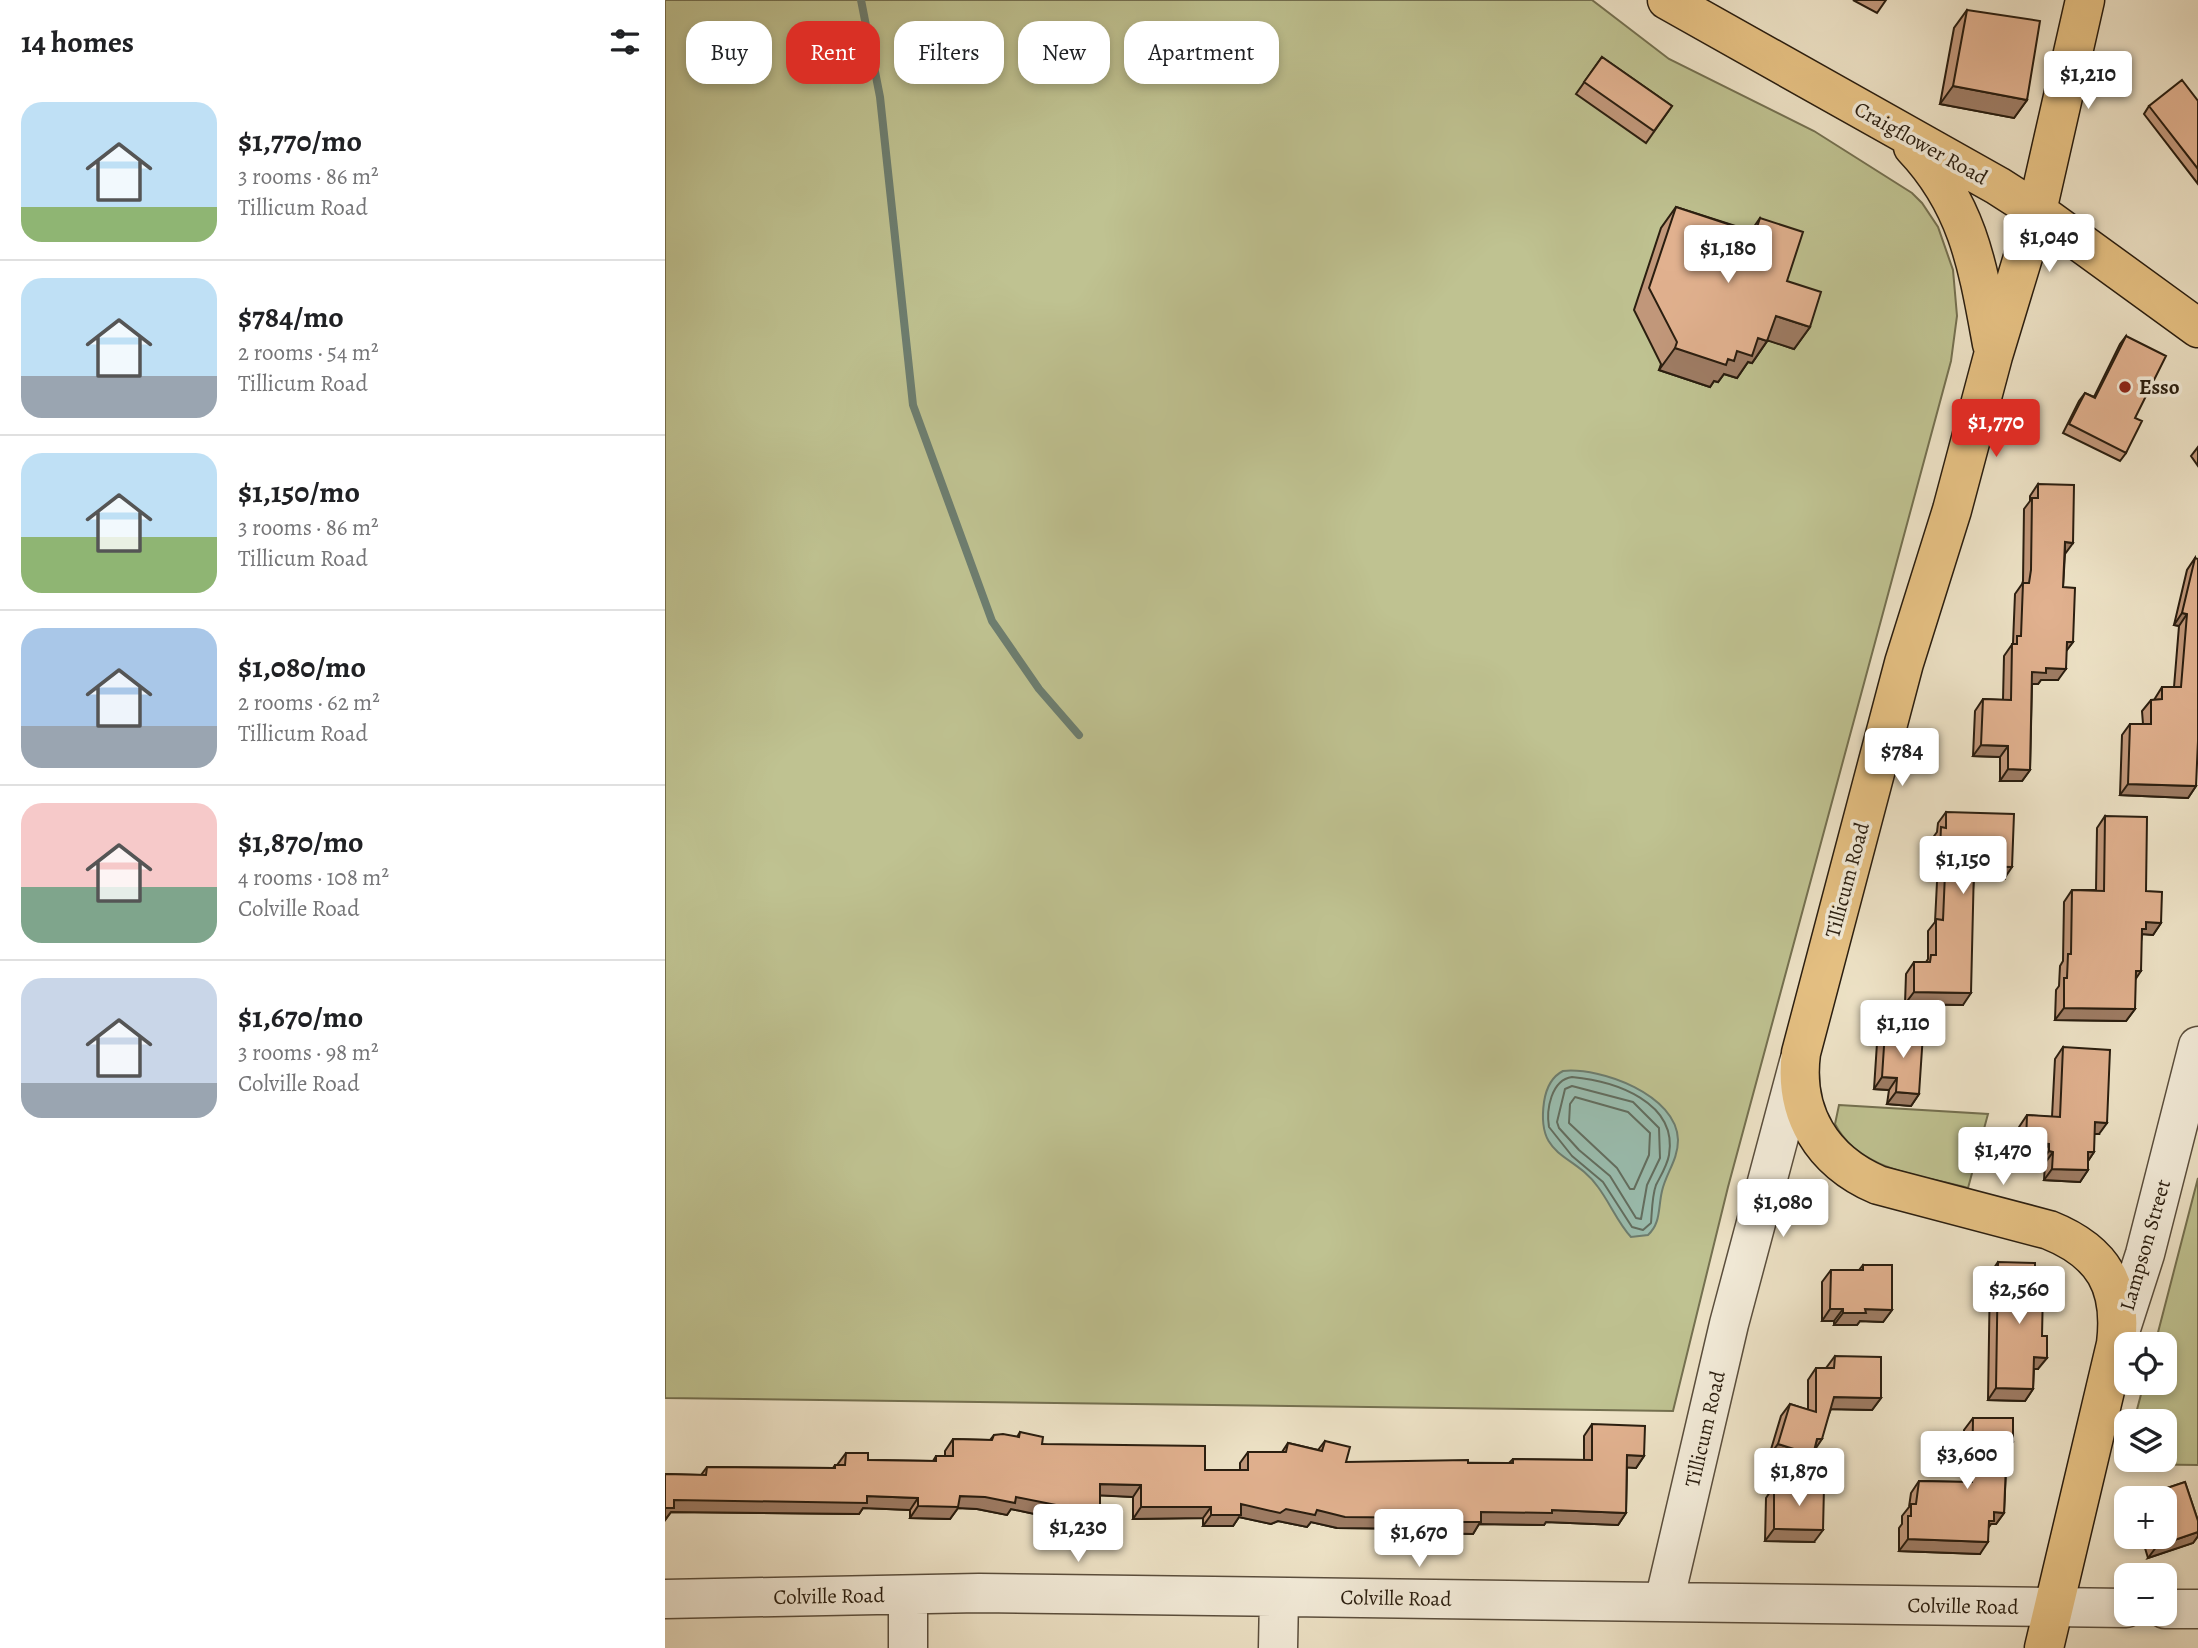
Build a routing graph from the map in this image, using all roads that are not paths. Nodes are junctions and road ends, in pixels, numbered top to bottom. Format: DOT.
graph roads {
  1 [pos="1667,0"];
  2 [pos="2085,0"];
  3 [pos="1861,110"];
  4 [pos="2037,211"];
  5 [pos="2198,328"];
  6 [pos="1993,354"];
  7 [pos="2198,1046"];
  8 [pos="1801,1053"];
  9 [pos="2118,1332"];
  10 [pos="2120,1332"];
  11 [pos="2114,1353"];
  12 [pos="908,1595"];
  13 [pos="1279,1597"];
  14 [pos="665,1599"];
  15 [pos="1664,1602"];
  16 [pos="2055,1607"];
  17 [pos="2114,1608"];
  18 [pos="2177,1609"];
  19 [pos="2198,1609"];
  20 [pos="908,1648"];
  21 [pos="1278,1648"];
  22 [pos="2044,1648"];
  1 -- 3 [label="main road, Craigflower Road"];
  2 -- 4 [label="main road, Tillicum Road"];
  3 -- 4 [label="main road, Craigflower Road"];
  3 -- 6 [label="main road"];
  4 -- 5 [label="main road, Craigflower Road"];
  4 -- 6 [label="main road, Tillicum Road"];
  6 -- 8 [label="main road, Tillicum Road"];
  7 -- 10 [label="street, Lampson Street"];
  8 -- 9 [label="main road"];
  8 -- 15 [label="street, Tillicum Road"];
  11 -- 16 [label="main road, Lampson Street"];
  12 -- 13 [label="street, Colville Road"];
  12 -- 14 [label="street, Colville Road"];
  12 -- 20 [label="street"];
  13 -- 15 [label="street, Colville Road"];
  13 -- 21 [label="street"];
  15 -- 16 [label="street, Colville Road"];
  16 -- 17 [label="street, Colville Road"];
  16 -- 22 [label="main road, Lampson Street"];
  18 -- 19 [label="street"];
}
